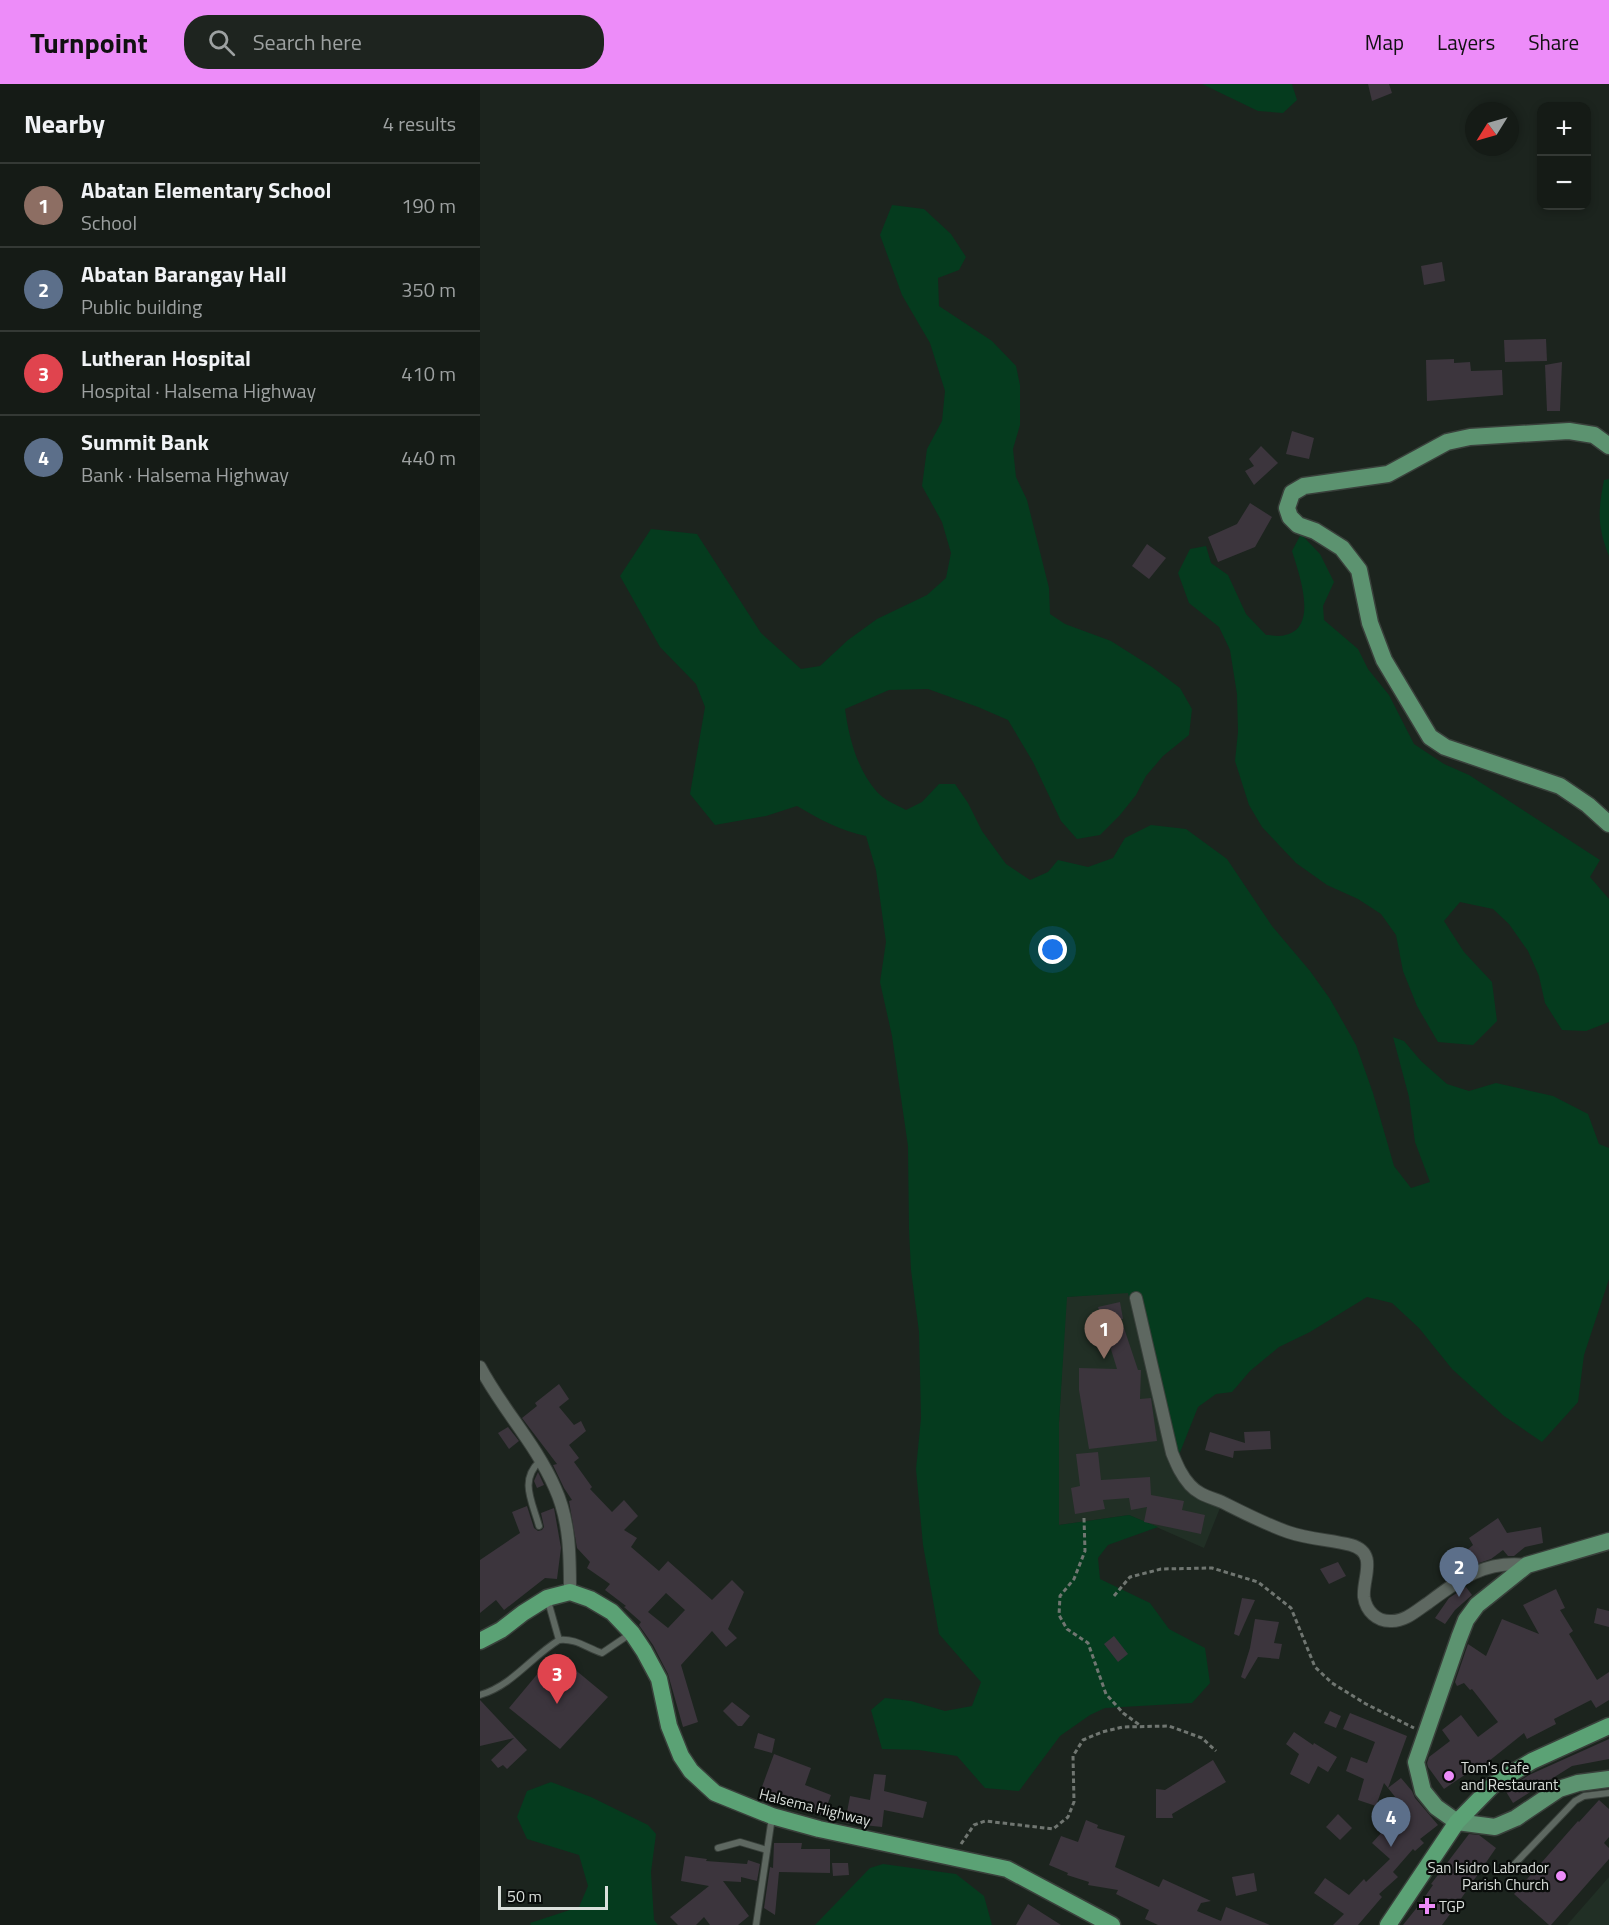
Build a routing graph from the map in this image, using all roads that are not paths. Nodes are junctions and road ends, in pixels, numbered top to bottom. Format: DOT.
graph roads {
  1 [pos="1609,446"];
  2 [pos="1609,824"];
  3 [pos="1136,1298"];
  4 [pos="480,1366"];
  5 [pos="540,1461"];
  6 [pos="538,1526"];
  7 [pos="1609,1541"];
  8 [pos="1527,1565"];
  9 [pos="570,1592"];
  10 [pos="547,1598"];
  11 [pos="632,1633"];
  12 [pos="558,1640"];
  13 [pos="480,1641"];
  14 [pos="480,1695"];
  15 [pos="1609,1726"];
  16 [pos="1609,1779"];
  17 [pos="1609,1793"];
  18 [pos="772,1816"];
  19 [pos="1457,1822"];
  20 [pos="718,1848"];
  21 [pos="767,1850"];
  22 [pos="1508,1872"];
  23 [pos="756,1925"];
  24 [pos="1112,1925"];
  25 [pos="1388,1925"];
  1 -- 2 [label="main road"];
  3 -- 8 [label="street"];
  4 -- 5 [label="street"];
  5 -- 6 [label="lane"];
  5 -- 9 [label="street"];
  7 -- 8 [label="main road"];
  8 -- 19 [label="main road"];
  9 -- 10 [label="highway"];
  9 -- 11 [label="highway, Halsema Highway"];
  10 -- 12 [label="lane"];
  10 -- 13 [label="highway"];
  11 -- 12 [label="lane"];
  11 -- 18 [label="highway, Halsema Highway"];
  12 -- 14 [label="lane"];
  15 -- 19 [label="highway"];
  16 -- 19 [label="main road"];
  17 -- 22 [label="lane"];
  18 -- 21 [label="lane"];
  18 -- 24 [label="highway, Halsema Highway"];
  19 -- 25 [label="highway"];
  20 -- 21 [label="lane"];
  21 -- 23 [label="lane"];
}
